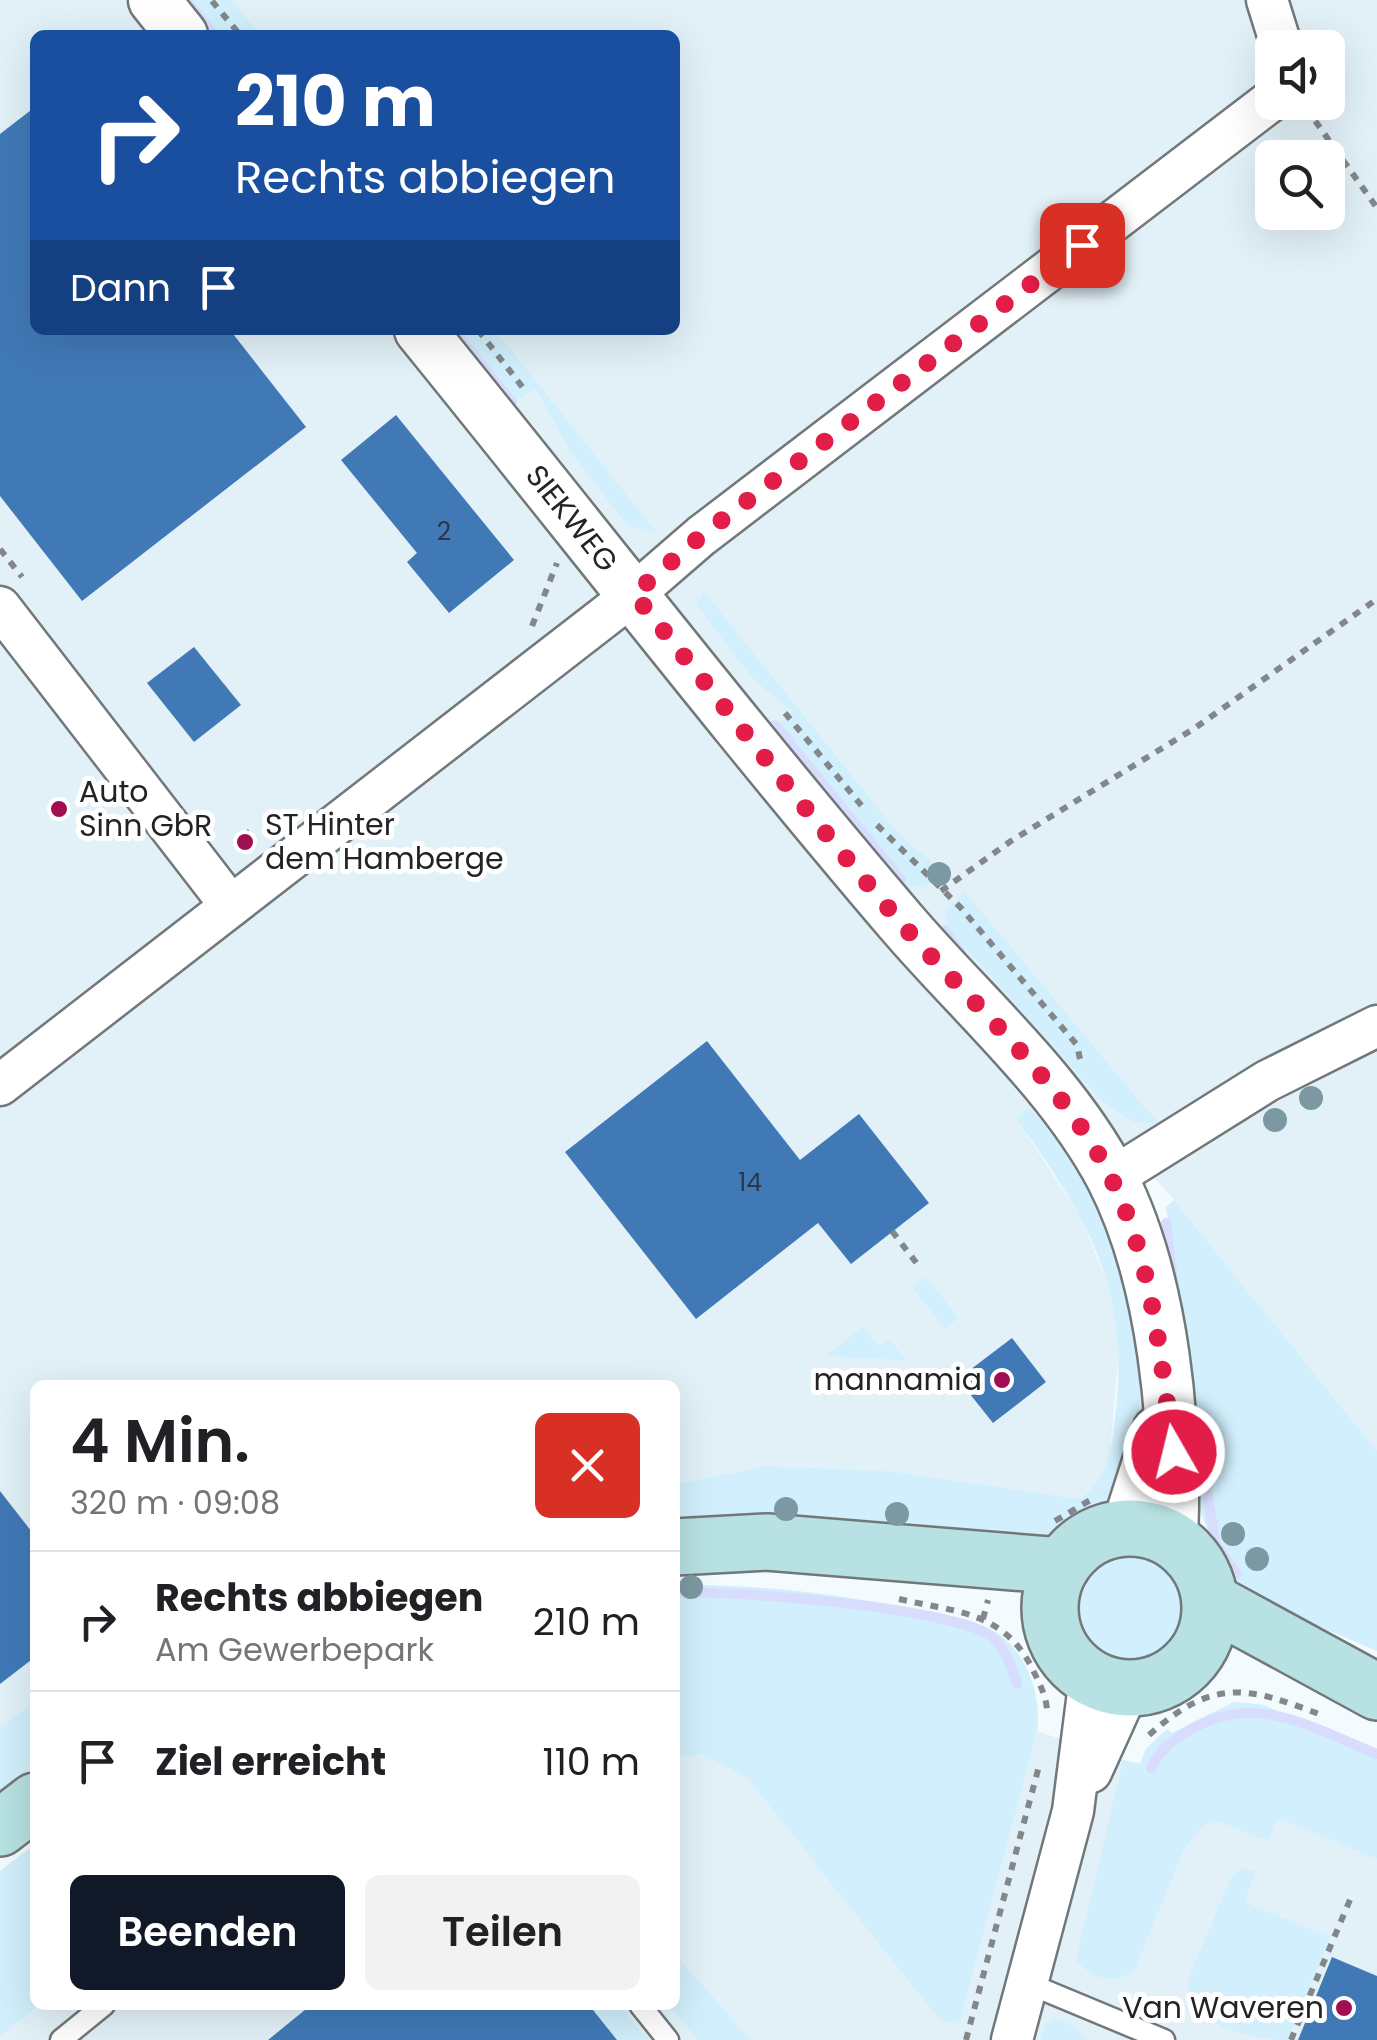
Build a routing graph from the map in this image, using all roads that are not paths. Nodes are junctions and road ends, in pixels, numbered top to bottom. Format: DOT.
graph roads {
  1 [pos="154,0"];
  2 [pos="1267,0"];
  3 [pos="178,30"];
  4 [pos="1276,30"];
  5 [pos="1255,113"];
  6 [pos="424,335"];
  7 [pos="634,594"];
  8 [pos="0,607"];
  9 [pos="231,906"];
  10 [pos="1377,1026"];
  11 [pos="0,1085"];
  12 [pos="1112,1178"];
  13 [pos="1133,1520"];
  14 [pos="680,1547"];
  15 [pos="1052,1568"];
  16 [pos="904,1577"];
  17 [pos="1210,1600"];
  18 [pos="1195,1654"];
  19 [pos="1109,1682"];
  20 [pos="1346,1693"];
  21 [pos="30,1805"];
  22 [pos="0,1828"];
  23 [pos="1027,1983"];
  24 [pos="98,2010"];
  25 [pos="644,2010"];
  26 [pos="60,2040"];
  27 [pos="668,2040"];
  28 [pos="1012,2040"];
  29 [pos="1164,2040"];
  1 -- 3 [label="street"];
  2 -- 4 [label="street"];
  5 -- 7 [label="street"];
  6 -- 7 [label="street, SIEKWEG"];
  7 -- 9 [label="street"];
  7 -- 12 [label="street, SIEKWEG"];
  8 -- 9 [label="street"];
  9 -- 11 [label="street"];
  10 -- 12 [label="street"];
  12 -- 13 [label="street, SIEKWEG"];
  13 -- 15 [label="main road"];
  13 -- 17 [label="main road"];
  14 -- 16 [label="main road"];
  15 -- 16 [label="main road"];
  15 -- 16 [label="main road"];
  15 -- 19 [label="main road"];
  17 -- 18 [label="main road"];
  17 -- 20 [label="main road"];
  18 -- 19 [label="main road"];
  18 -- 20 [label="main road"];
  19 -- 23 [label="street"];
  21 -- 22 [label="main road"];
  23 -- 28 [label="street"];
  23 -- 29 [label="lane"];
  24 -- 26 [label="lane"];
  25 -- 27 [label="lane"];
}
